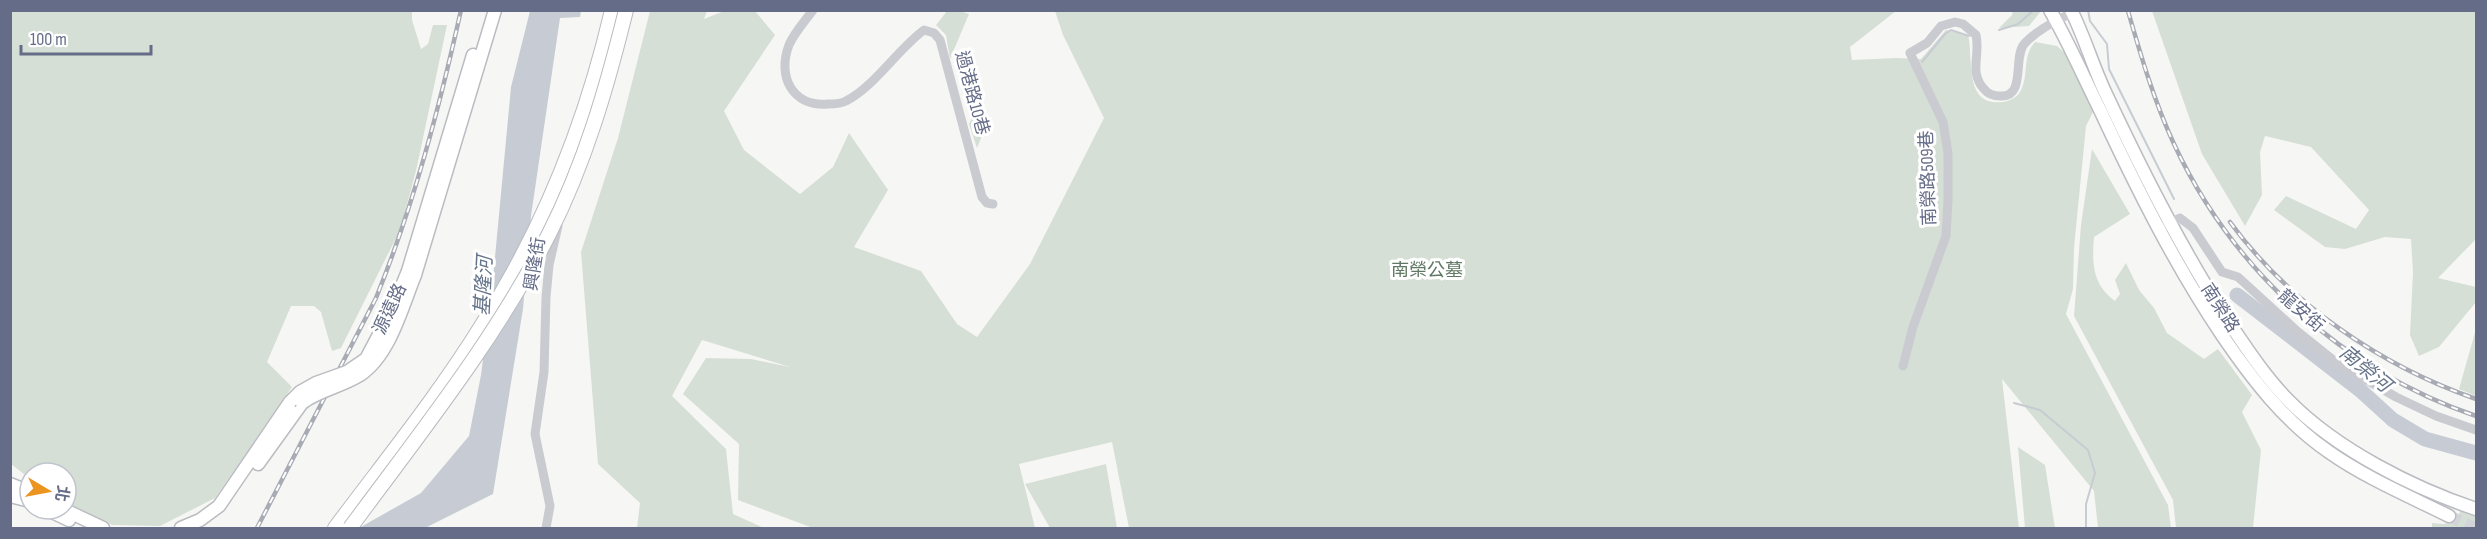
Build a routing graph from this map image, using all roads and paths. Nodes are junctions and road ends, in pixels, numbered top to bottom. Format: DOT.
graph roads {
  1 [pos="486,10"];
  2 [pos="495,10"];
  3 [pos="612,10"];
  4 [pos="618,10"];
  5 [pos="626,10"];
  6 [pos="813,10"];
  7 [pos="2072,11"];
  8 [pos="2053,16"];
  9 [pos="993,204"];
  10 [pos="2164,227"];
  11 [pos="412,273"];
  12 [pos="1903,366"];
  13 [pos="296,403"];
  14 [pos="2476,430"];
  15 [pos="2476,509"];
  16 [pos="78,516"];
  17 [pos="2449,516"];
  18 [pos="71,521"];
  19 [pos="86,528"];
  20 [pos="103,528"];
  21 [pos="181,528"];
  22 [pos="200,528"];
  23 [pos="335,528"];
  24 [pos="350,528"];
  25 [pos="546,528"];
  1 -- 11 [label="main road, 源遠路"];
  2 -- 11 [label="main road, 源遠路"];
  3 -- 23 [label="highway"];
  4 -- 25 [label="street, 興隆街"];
  5 -- 24 [label="highway, bridge"];
  6 -- 9 [label="street, 過港路10巷"];
  7 -- 8 [label="street, 南榮路509巷"];
  7 -- 10 [label="main road, 南榮路"];
  8 -- 10 [label="main road, 南榮路"];
  8 -- 12 [label="street, 南榮路509巷"];
  10 -- 14 [label="street, 龍安街"];
  10 -- 15 [label="main road, 南榮路"];
  10 -- 17 [label="main road, 南榮路"];
  11 -- 13 [label="main road, 源遠路, bridge"];
  13 -- 21 [label="main road, 源遠路"];
  13 -- 22 [label="main road, 源遠路"];
  16 -- 20 [label="main road"];
  18 -- 19 [label="main road"];
}
